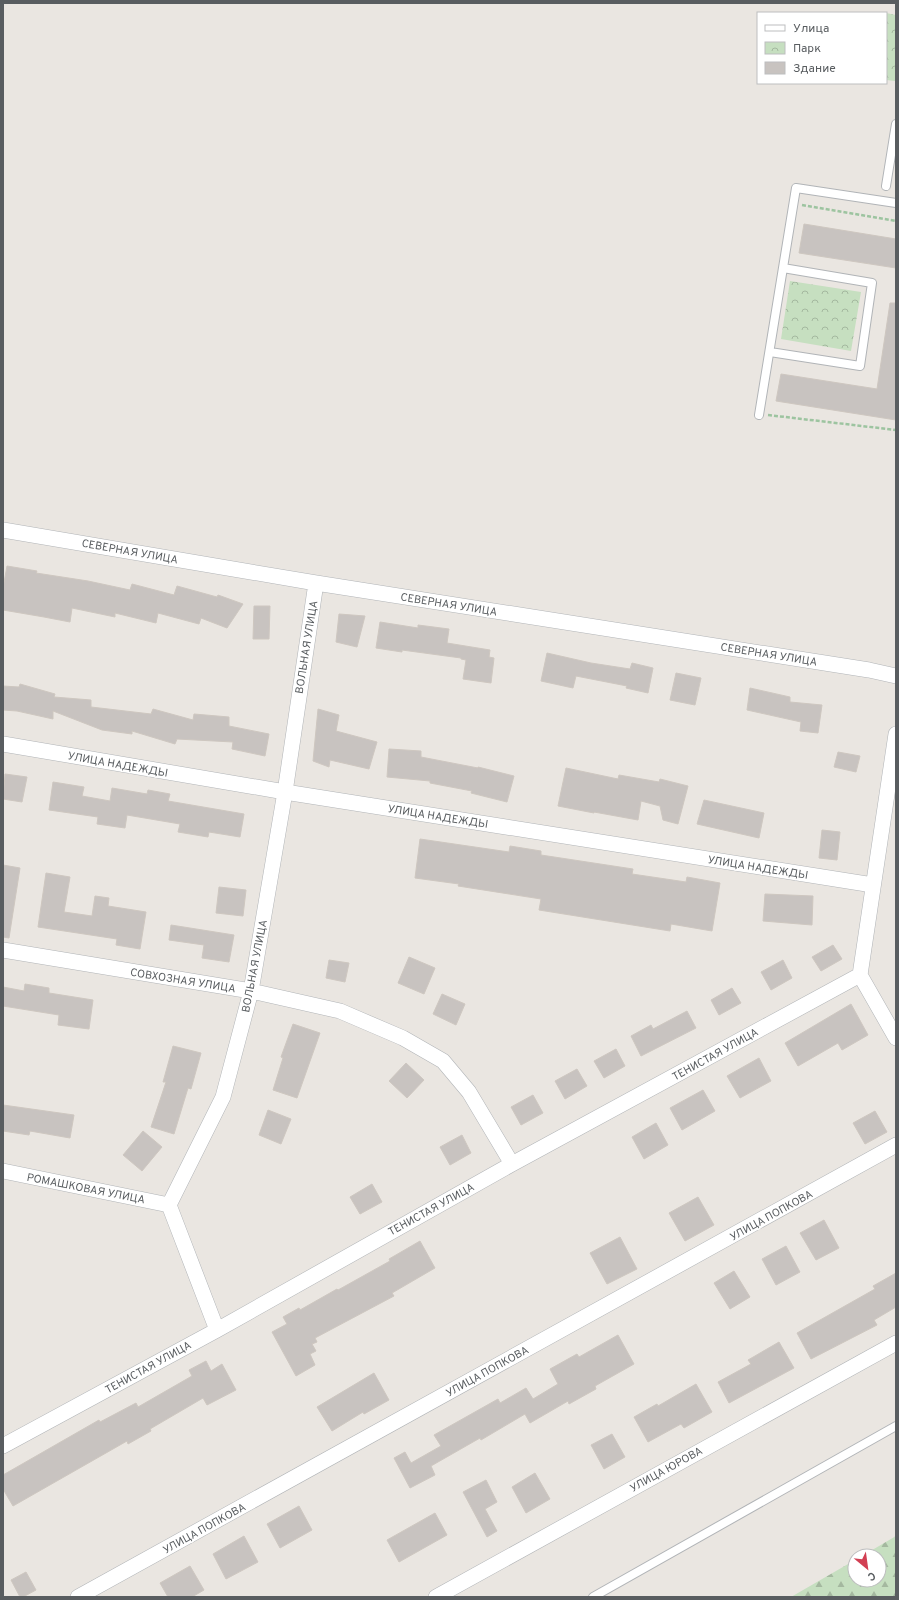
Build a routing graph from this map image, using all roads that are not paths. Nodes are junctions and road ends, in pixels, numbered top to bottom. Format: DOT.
graph roads {
  1 [pos="896,124"];
  2 [pos="886,186"];
  3 [pos="896,203"];
  4 [pos="783,268"];
  5 [pos="770,352"];
  6 [pos="759,415"];
  7 [pos="3,530"];
  8 [pos="316,583"];
  9 [pos="896,676"];
  10 [pos="896,734"];
  11 [pos="3,744"];
  12 [pos="285,792"];
  13 [pos="873,886"];
  14 [pos="3,950"];
  15 [pos="860,975"];
  16 [pos="251,991"];
  17 [pos="896,1038"];
  18 [pos="896,1145"];
  19 [pos="512,1164"];
  20 [pos="3,1171"];
  21 [pos="169,1205"];
  22 [pos="217,1330"];
  23 [pos="896,1343"];
  24 [pos="896,1426"];
  25 [pos="3,1446"];
  26 [pos="78,1597"];
  27 [pos="436,1597"];
  28 [pos="593,1597"];
  1 -- 2 [label="lane"];
  3 -- 4 [label="lane"];
  4 -- 5 [label="lane"];
  4 -- 5 [label="lane"];
  5 -- 6 [label="lane"];
  7 -- 8 [label="street, СЕВЕРНАЯ УЛИЦА"];
  8 -- 9 [label="street, СЕВЕРНАЯ УЛИЦА"];
  8 -- 12 [label="street, ВОЛЬНАЯ УЛИЦА"];
  10 -- 13 [label="street"];
  11 -- 12 [label="street, УЛИЦА НАДЕЖДЫ"];
  12 -- 13 [label="street, УЛИЦА НАДЕЖДЫ"];
  12 -- 16 [label="street, ВОЛЬНАЯ УЛИЦА"];
  13 -- 15 [label="street"];
  14 -- 16 [label="street, СОВХОЗНАЯ УЛИЦА"];
  15 -- 17 [label="street"];
  15 -- 19 [label="street, ТЕНИСТАЯ УЛИЦА"];
  16 -- 19 [label="street, СОВХОЗНАЯ УЛИЦА"];
  16 -- 21 [label="street, ВОЛЬНАЯ УЛИЦА"];
  18 -- 26 [label="street, УЛИЦА ПОПКОВА"];
  19 -- 22 [label="street, ТЕНИСТАЯ УЛИЦА"];
  20 -- 21 [label="street, РОМАШКОВАЯ УЛИЦА"];
  21 -- 22 [label="street"];
  22 -- 25 [label="street, ТЕНИСТАЯ УЛИЦА"];
  23 -- 27 [label="street, УЛИЦА ЮРОВА"];
  24 -- 28 [label="lane"];
}
